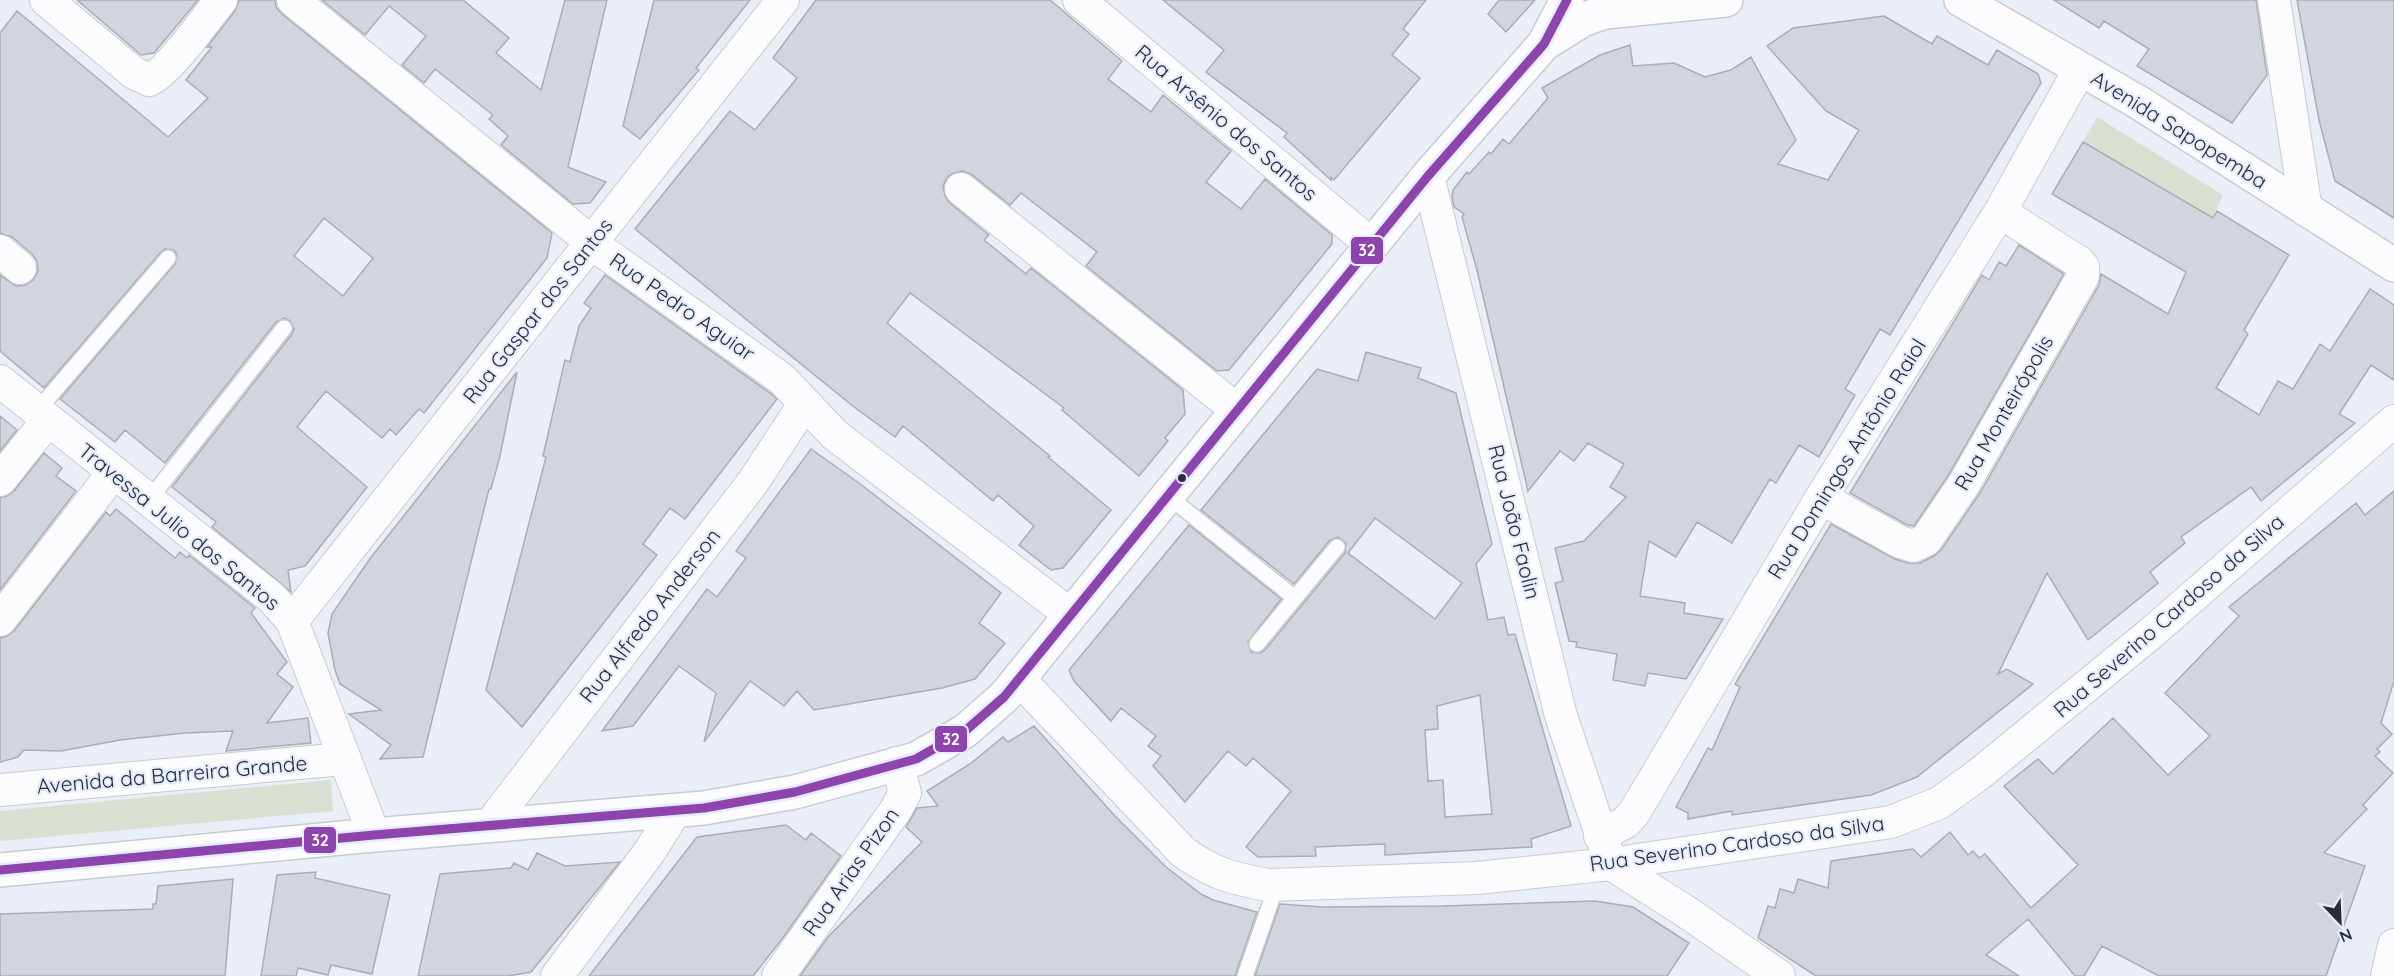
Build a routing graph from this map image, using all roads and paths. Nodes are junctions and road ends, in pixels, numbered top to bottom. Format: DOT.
graph roads {
  1 [pos="46,0"];
  2 [pos="221,0"];
  3 [pos="293,0"];
  4 [pos="783,0"];
  5 [pos="1079,0"];
  6 [pos="1567,0"];
  7 [pos="1726,0"];
  8 [pos="1961,0"];
  9 [pos="2274,0"];
  10 [pos="1618,4"];
  11 [pos="1545,44"];
  12 [pos="2080,69"];
  13 [pos="1428,176"];
  14 [pos="961,189"];
  15 [pos="2306,210"];
  16 [pos="2000,212"];
  17 [pos="593,242"];
  18 [pos="1372,245"];
  19 [pos="168,258"];
  20 [pos="2394,265"];
  21 [pos="284,328"];
  22 [pos="0,381"];
  23 [pos="805,403"];
  24 [pos="1237,410"];
  25 [pos="43,416"];
  26 [pos="2394,421"];
  27 [pos="113,472"];
  28 [pos="0,480"];
  29 [pos="1168,496"];
  30 [pos="1821,498"];
  31 [pos="148,501"];
  32 [pos="1336,547"];
  33 [pos="1295,598"];
  34 [pos="1071,615"];
  35 [pos="0,620"];
  36 [pos="292,621"];
  37 [pos="1257,644"];
  38 [pos="1019,679"];
  39 [pos="343,759"];
  40 [pos="897,763"];
  41 [pos="0,790"];
  42 [pos="675,811"];
  43 [pos="489,826"];
  44 [pos="374,835"];
  45 [pos="1600,836"];
  46 [pos="1611,864"];
  47 [pos="0,870"];
  48 [pos="1277,884"];
  49 [pos="2394,945"];
  50 [pos="557,976"];
  51 [pos="778,976"];
  52 [pos="1245,976"];
  53 [pos="1779,976"];
  54 [pos="2387,976"];
  1 -- 2 [label="street"];
  3 -- 17 [label="street, Rua Pedro Aguiar"];
  4 -- 17 [label="street, Rua Gaspar dos Santos"];
  5 -- 18 [label="street, Rua Arsênio dos Santos"];
  6 -- 11 [label="main road"];
  7 -- 10 [label="main road"];
  8 -- 12 [label="main road, Avenida Sapopemba"];
  9 -- 15 [label="street"];
  10 -- 11 [label="main road"];
  11 -- 13 [label="main road"];
  12 -- 15 [label="main road, Avenida Sapopemba"];
  12 -- 16 [label="street, Rua Domingos Antônio Raiol"];
  13 -- 18 [label="main road"];
  13 -- 45 [label="street, Rua João Faolin"];
  14 -- 24 [label="street"];
  15 -- 20 [label="main road, Avenida Sapopemba"];
  16 -- 30 [label="street, Rua Domingos Antônio Raiol"];
  16 -- 30 [label="street, Rua Monteirópolis"];
  17 -- 23 [label="street, Rua Pedro Aguiar"];
  17 -- 36 [label="street, Rua Gaspar dos Santos"];
  18 -- 24 [label="main road"];
  19 -- 25 [label="lane"];
  21 -- 31 [label="lane"];
  22 -- 25 [label="street, Travessa Julio dos Santos"];
  23 -- 34 [label="street, Rua Pedro Aguiar"];
  23 -- 43 [label="street, Rua Alfredo Anderson"];
  24 -- 29 [label="main road"];
  25 -- 27 [label="street, Travessa Julio dos Santos"];
  25 -- 28 [label="street"];
  26 -- 46 [label="street, Rua Severino Cardoso da Silva"];
  27 -- 31 [label="street, Travessa Julio dos Santos"];
  27 -- 35 [label="street"];
  29 -- 33 [label="lane"];
  29 -- 34 [label="main road"];
  30 -- 45 [label="street, Rua Domingos Antônio Raiol"];
  31 -- 36 [label="street, Travessa Julio dos Santos"];
  32 -- 33 [label="lane"];
  33 -- 37 [label="lane"];
  34 -- 38 [label="main road"];
  36 -- 39 [label="street, Travessa Julio dos Santos"];
  38 -- 40 [label="main road"];
  38 -- 48 [label="street, Rua Severino Cardoso da Silva"];
  39 -- 41 [label="street, Avenida da Barreira Grande"];
  39 -- 44 [label="street, Travessa Julio dos Santos"];
  40 -- 42 [label="main road"];
  40 -- 51 [label="street, Rua Arias Pizon"];
  42 -- 43 [label="main road"];
  42 -- 50 [label="street"];
  43 -- 44 [label="main road"];
  44 -- 47 [label="main road"];
  45 -- 46 [label="street, Rua João Faolin"];
  46 -- 48 [label="street, Rua Severino Cardoso da Silva"];
  46 -- 53 [label="street"];
  48 -- 52 [label="lane"];
  49 -- 54 [label="street"];
}
